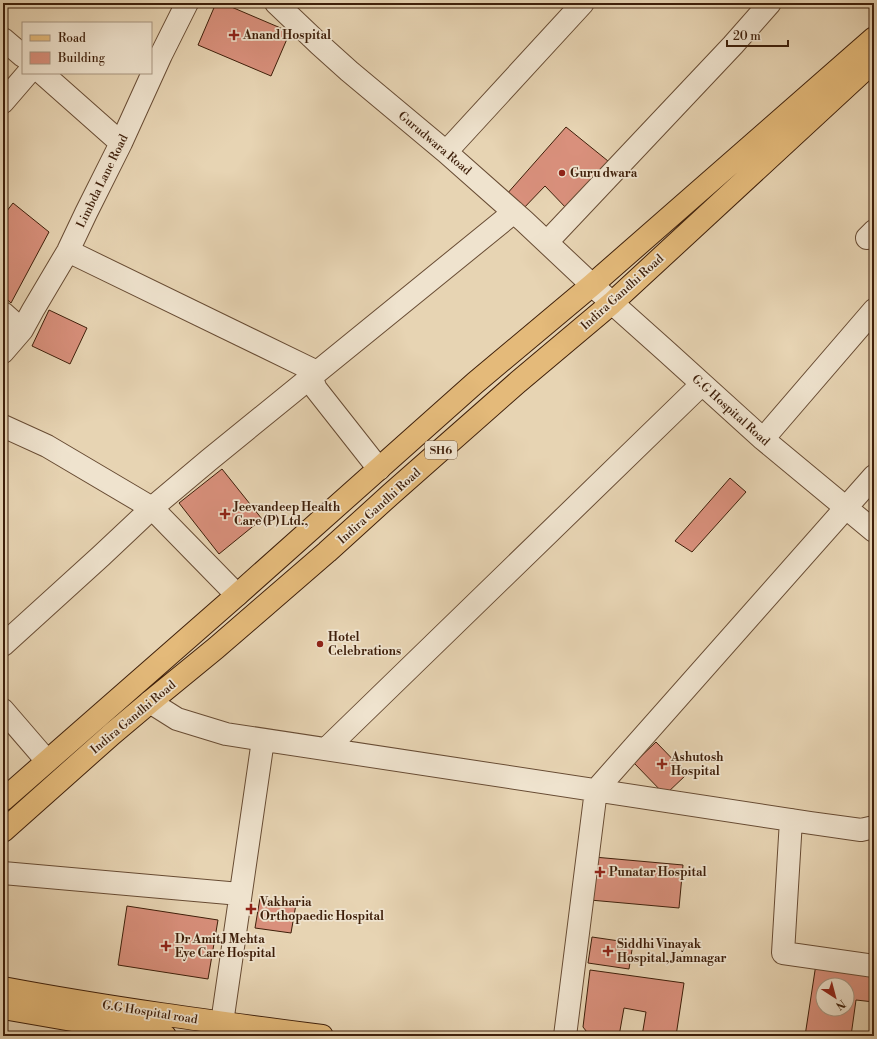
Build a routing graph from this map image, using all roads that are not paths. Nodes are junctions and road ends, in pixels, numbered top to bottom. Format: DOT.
graph roads {
  1 [pos="187,3"];
  2 [pos="583,3"];
  3 [pos="770,3"];
  4 [pos="281,5"];
  5 [pos="874,38"];
  6 [pos="3,39"];
  7 [pos="22,55"];
  8 [pos="874,61"];
  9 [pos="27,74"];
  10 [pos="43,74"];
  11 [pos="3,102"];
  12 [pos="121,142"];
  13 [pos="446,152"];
  14 [pos="514,212"];
  15 [pos="547,242"];
  16 [pos="68,251"];
  17 [pos="592,285"];
  18 [pos="612,303"];
  19 [pos="874,310"];
  20 [pos="3,313"];
  21 [pos="22,330"];
  22 [pos="3,352"];
  23 [pos="314,375"];
  24 [pos="702,384"];
  25 [pos="3,426"];
  26 [pos="763,439"];
  27 [pos="379,469"];
  28 [pos="874,476"];
  29 [pos="152,508"];
  30 [pos="846,508"];
  31 [pos="874,531"];
  32 [pos="237,595"];
  33 [pos="3,645"];
  34 [pos="150,702"];
  35 [pos="3,710"];
  36 [pos="263,740"];
  37 [pos="326,749"];
  38 [pos="47,761"];
  39 [pos="596,790"];
  40 [pos="3,800"];
  41 [pos="791,820"];
  42 [pos="874,827"];
  43 [pos="3,831"];
  44 [pos="3,873"];
  45 [pos="240,894"];
  46 [pos="874,966"];
  47 [pos="3,988"];
  48 [pos="3,1008"];
  49 [pos="222,1023"];
  50 [pos="275,1033"];
  51 [pos="165,1036"];
  52 [pos="322,1036"];
  53 [pos="565,1036"];
  1 -- 12 [label="street, Limbda Lane Road"];
  2 -- 13 [label="street"];
  3 -- 15 [label="street"];
  4 -- 13 [label="street, Gurudwara Road"];
  5 -- 17 [label="main road, Indira Gandhi Road / SH6"];
  6 -- 7 [label="street"];
  8 -- 18 [label="main road, Indira Gandhi Road / SH6"];
  9 -- 11 [label="street"];
  10 -- 12 [label="street"];
  12 -- 16 [label="street, Limbda Lane Road"];
  13 -- 14 [label="street, Gurudwara Road"];
  14 -- 15 [label="street, Gurudwara Road"];
  14 -- 23 [label="street"];
  15 -- 17 [label="street, Gurudwara Road"];
  16 -- 21 [label="street, Limbda Lane Road"];
  16 -- 23 [label="street"];
  17 -- 18 [label="street, G.G Hospital Road"];
  17 -- 27 [label="main road, Indira Gandhi Road / SH6"];
  18 -- 24 [label="street, G.G Hospital Road"];
  18 -- 34 [label="main road, Indira Gandhi Road / SH6"];
  19 -- 26 [label="street"];
  20 -- 21 [label="street"];
  21 -- 22 [label="street, Limbda Lane Road"];
  23 -- 27 [label="street"];
  23 -- 29 [label="street"];
  24 -- 26 [label="street, G.G Hospital Road"];
  24 -- 37 [label="street"];
  25 -- 29 [label="street"];
  26 -- 30 [label="street, G.G Hospital Road"];
  27 -- 32 [label="main road, Indira Gandhi Road / SH6"];
  28 -- 30 [label="street"];
  29 -- 32 [label="street"];
  29 -- 33 [label="street"];
  30 -- 31 [label="street, G.G Hospital Road"];
  30 -- 39 [label="street"];
  32 -- 38 [label="main road, Indira Gandhi Road / SH6"];
  34 -- 36 [label="street"];
  34 -- 43 [label="main road, Indira Gandhi Road / SH6"];
  35 -- 38 [label="street"];
  36 -- 37 [label="street"];
  36 -- 45 [label="street"];
  37 -- 39 [label="street"];
  38 -- 40 [label="main road, Indira Gandhi Road / SH6"];
  39 -- 41 [label="street"];
  39 -- 53 [label="street"];
  41 -- 42 [label="street"];
  41 -- 46 [label="street"];
  44 -- 45 [label="street"];
  45 -- 49 [label="street"];
  47 -- 49 [label="main road, G.G Hospital road"];
  48 -- 51 [label="main road, G.G Hospital road"];
  49 -- 50 [label="main road, G.G Hospital road"];
  50 -- 52 [label="main road, G.G Hospital road"];
}
